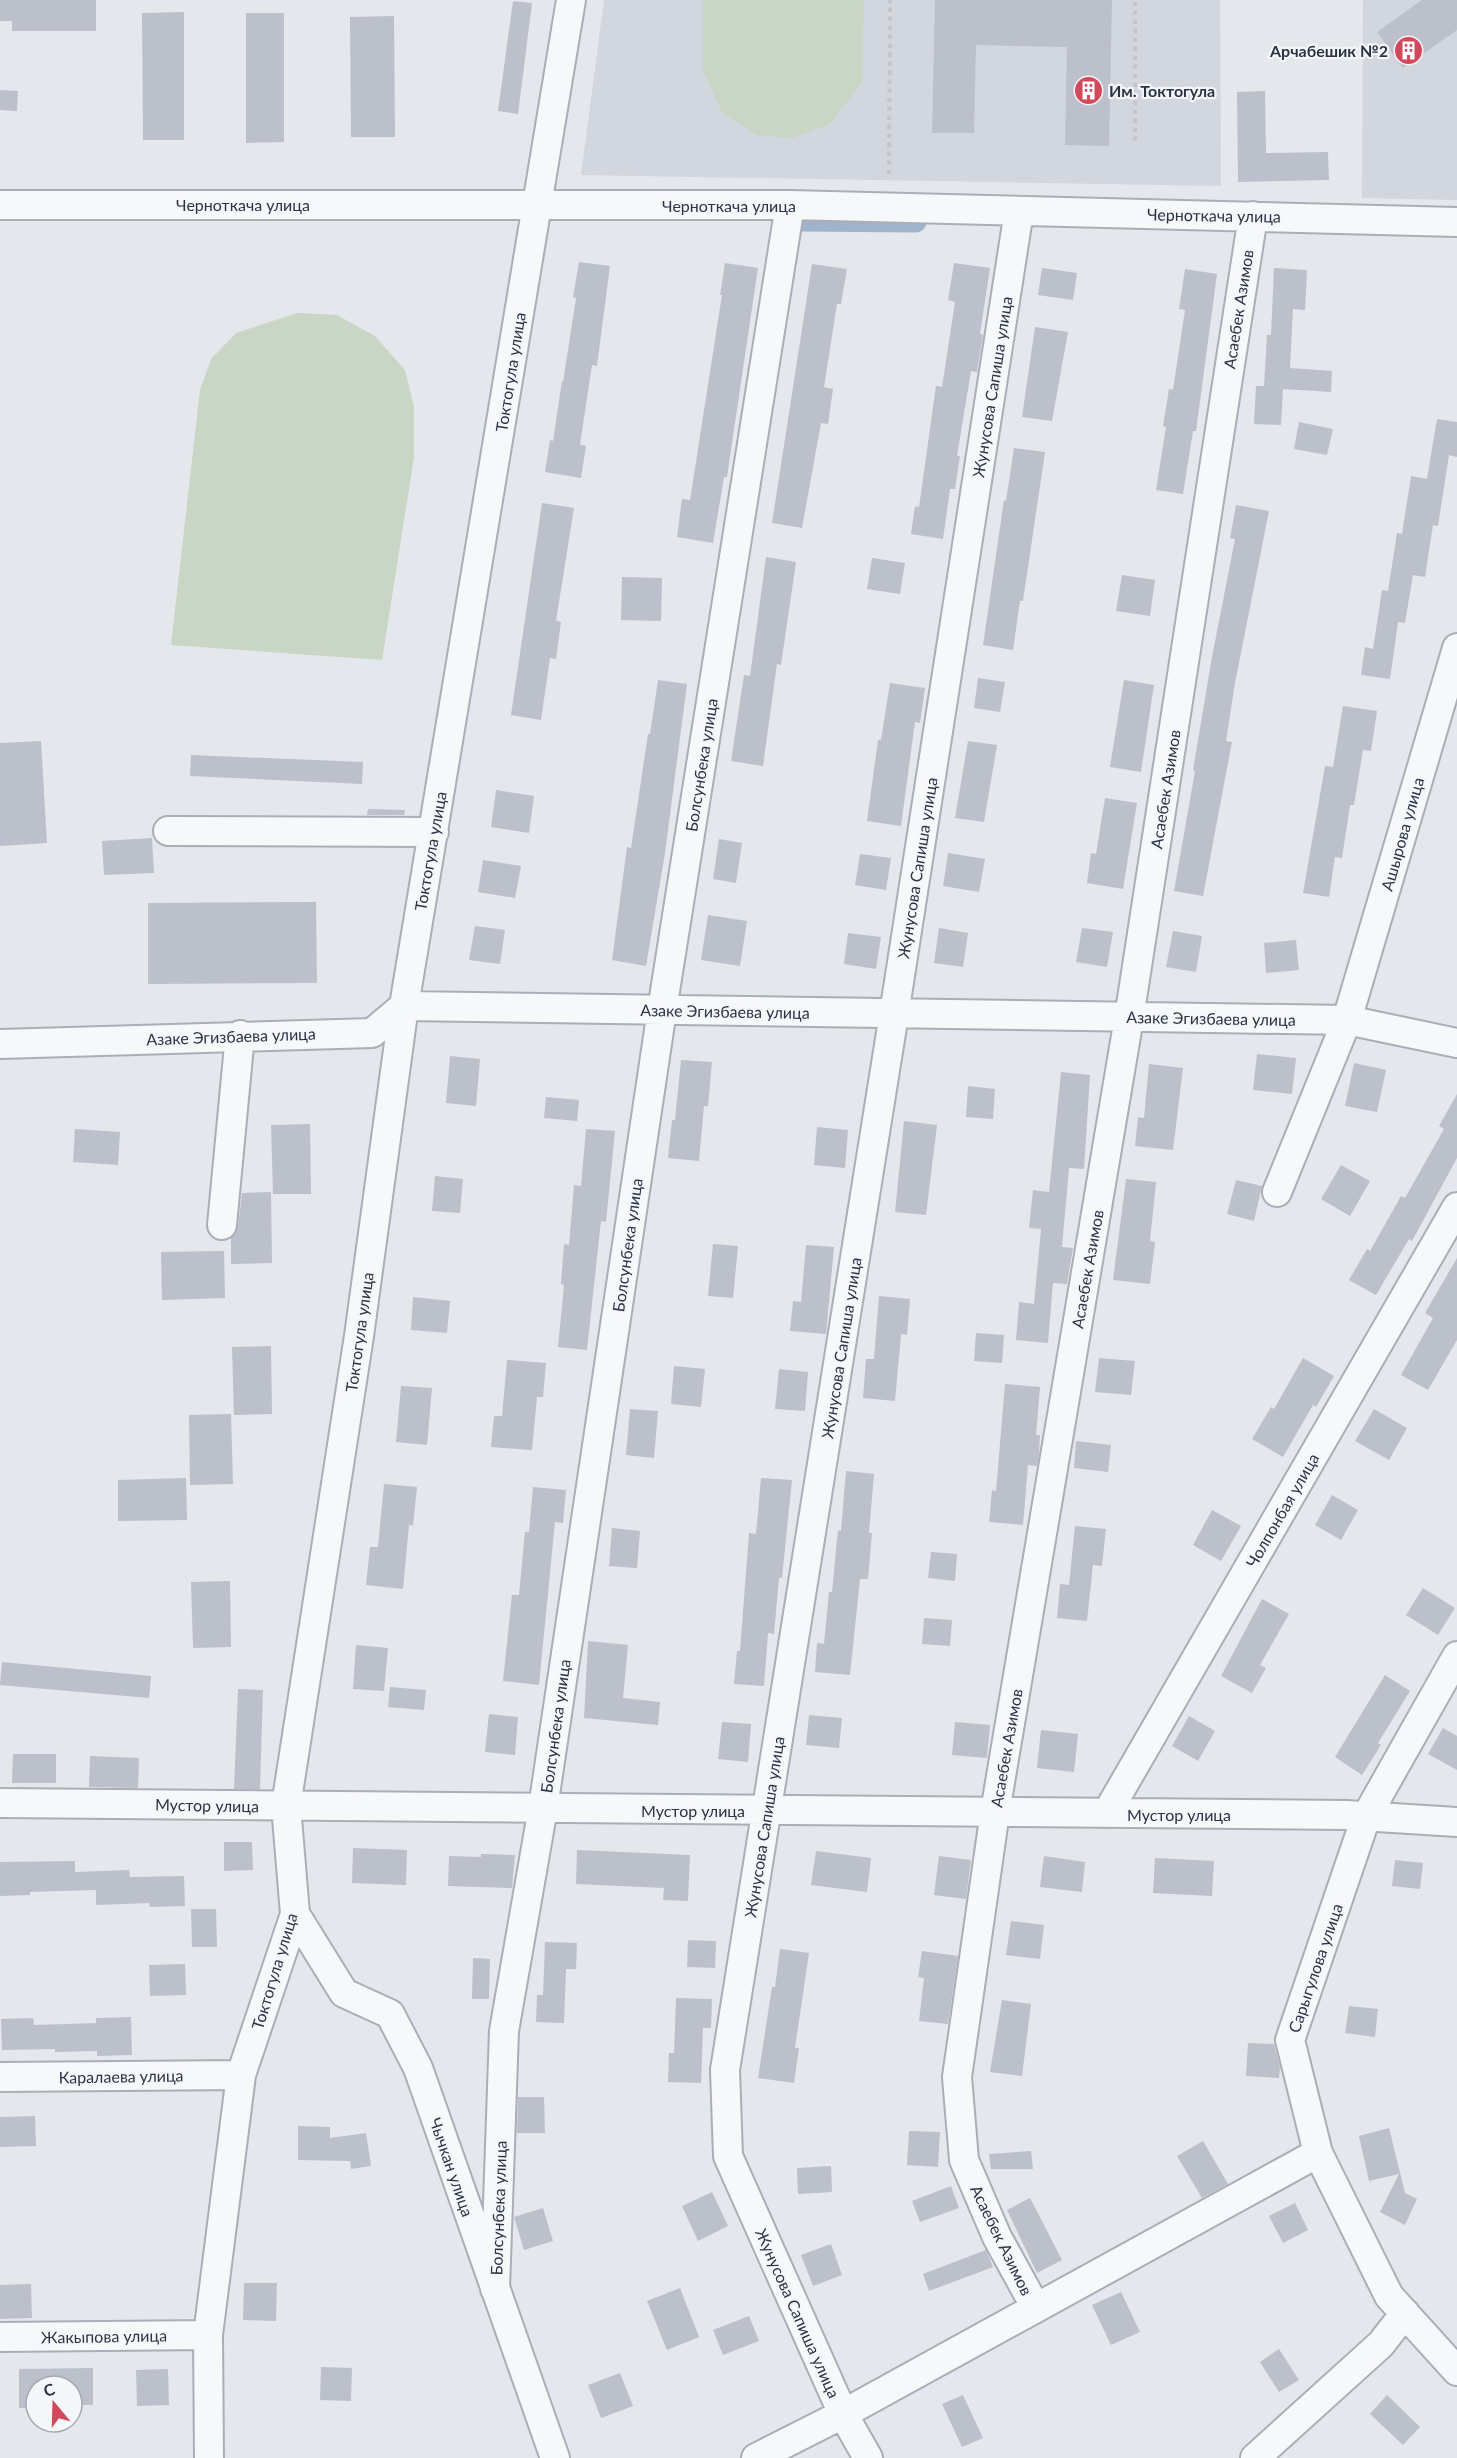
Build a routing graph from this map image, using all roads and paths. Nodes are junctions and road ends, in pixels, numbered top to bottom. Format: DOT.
graph roads {
  1 [pos="571,0"];
  2 [pos="890,0"];
  3 [pos="1135,0"];
  4 [pos="1134,141"];
  5 [pos="889,174"];
  6 [pos="537,204"];
  7 [pos="0,205"];
  8 [pos="790,205"];
  9 [pos="1019,211"];
  10 [pos="1253,216"];
  11 [pos="1457,222"];
  12 [pos="1457,648"];
  13 [pos="168,831"];
  14 [pos="434,832"];
  15 [pos="404,1006"];
  16 [pos="662,1010"];
  17 [pos="894,1014"];
  18 [pos="1129,1018"];
  19 [pos="1347,1020"];
  20 [pos="240,1035"];
  21 [pos="1457,1043"];
  22 [pos="0,1044"];
  23 [pos="1276,1192"];
  24 [pos="1457,1207"];
  25 [pos="222,1225"];
  26 [pos="1457,1656"];
  27 [pos="0,1803"];
  28 [pos="286,1806"];
  29 [pos="543,1808"];
  30 [pos="767,1810"];
  31 [pos="995,1812"];
  32 [pos="1107,1813"];
  33 [pos="1366,1817"];
  34 [pos="1457,1822"];
  35 [pos="295,1914"];
  36 [pos="241,2075"];
  37 [pos="0,2077"];
  38 [pos="1318,2152"];
  39 [pos="495,2289"];
  40 [pos="1036,2308"];
  41 [pos="1405,2313"];
  42 [pos="207,2335"];
  43 [pos="0,2337"];
  44 [pos="1457,2371"];
  45 [pos="843,2414"];
  46 [pos="209,2458"];
  47 [pos="555,2458"];
  48 [pos="756,2458"];
  49 [pos="868,2458"];
  50 [pos="1255,2458"];
  1 -- 6 [label="street, Токтогула улица"];
  2 -- 5 [label="path"];
  3 -- 4 [label="path"];
  6 -- 7 [label="street, Черноткача улица"];
  6 -- 8 [label="street, Черноткача улица"];
  6 -- 14 [label="street, Токтогула улица"];
  8 -- 9 [label="street, Черноткача улица"];
  8 -- 16 [label="street, Болсунбека улица"];
  9 -- 10 [label="street, Черноткача улица"];
  9 -- 17 [label="street, Жунусова Сапиша улица"];
  10 -- 11 [label="street, Черноткача улица"];
  10 -- 18 [label="street, Асаебек Азимов"];
  12 -- 19 [label="street, Ашырова улица"];
  13 -- 14 [label="street"];
  14 -- 15 [label="street, Токтогула улица"];
  15 -- 16 [label="street, Азаке Эгизбаева улица"];
  15 -- 20 [label="street, Азаке Эгизбаева улица"];
  15 -- 28 [label="street, Токтогула улица"];
  16 -- 17 [label="street, Азаке Эгизбаева улица"];
  16 -- 29 [label="street, Болсунбека улица"];
  17 -- 18 [label="street, Азаке Эгизбаева улица"];
  17 -- 30 [label="street, Жунусова Сапиша улица"];
  18 -- 19 [label="street, Азаке Эгизбаева улица"];
  18 -- 31 [label="street, Асаебек Азимов"];
  19 -- 21 [label="street, Азаке Эгизбаева улица"];
  19 -- 23 [label="street, Ашырова улица"];
  20 -- 22 [label="street, Азаке Эгизбаева улица"];
  20 -- 25 [label="street"];
  24 -- 32 [label="street, Чолпонбая улица"];
  26 -- 33 [label="street, Сарыгулова улица"];
  27 -- 28 [label="street, Мустор улица"];
  28 -- 29 [label="street, Мустор улица"];
  28 -- 35 [label="street, Токтогула улица"];
  29 -- 30 [label="street, Мустор улица"];
  29 -- 39 [label="street, Болсунбека улица"];
  30 -- 31 [label="street, Мустор улица"];
  30 -- 45 [label="street, Жунусова Сапиша улица"];
  31 -- 32 [label="street, Мустор улица"];
  31 -- 40 [label="street, Асаебек Азимов"];
  32 -- 33 [label="street, Мустор улица"];
  33 -- 34 [label="street, Мустор улица"];
  33 -- 38 [label="street, Сарыгулова улица"];
  35 -- 36 [label="street, Токтогула улица"];
  35 -- 39 [label="street, Чычкан улица"];
  36 -- 37 [label="street, Каралаева улица"];
  36 -- 42 [label="street, Токтогула улица"];
  38 -- 40 [label="street"];
  38 -- 41 [label="street, Сарыгулова улица"];
  39 -- 47 [label="street, Чычкан улица"];
  40 -- 45 [label="street"];
  41 -- 44 [label="street, Сарыгулова улица"];
  41 -- 50 [label="street"];
  42 -- 43 [label="street, Жакыпова улица"];
  42 -- 46 [label="street, Токтогула улица"];
  45 -- 48 [label="street"];
  45 -- 49 [label="street, Жунусова Сапиша улица"];
}
